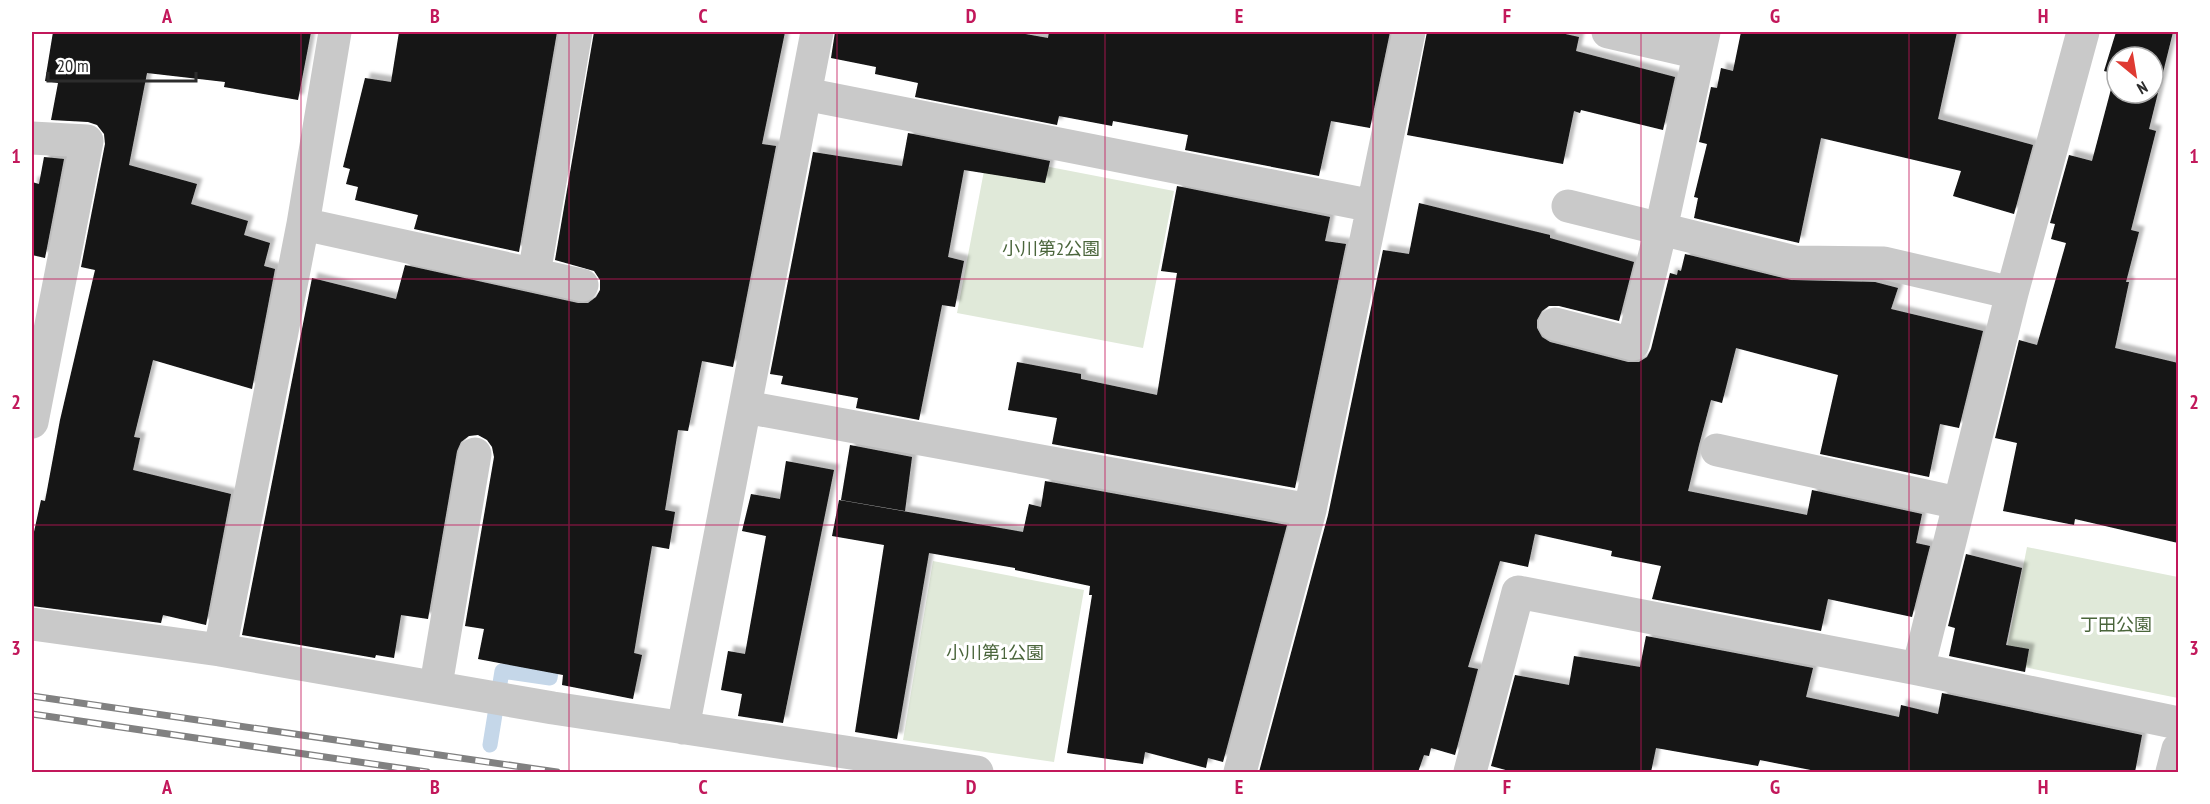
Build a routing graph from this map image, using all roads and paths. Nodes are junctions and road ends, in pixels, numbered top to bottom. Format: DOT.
graph roads {
  1 [pos="335,32"];
  2 [pos="576,32"];
  3 [pos="817,32"];
  4 [pos="1409,32"];
  5 [pos="1608,32"];
  6 [pos="2083,32"];
  7 [pos="1702,42"];
  8 [pos="804,94"];
  9 [pos="32,138"];
  10 [pos="1373,206"];
  11 [pos="1568,206"];
  12 [pos="303,224"];
  13 [pos="1661,229"];
  14 [pos="534,274"];
  15 [pos="582,285"];
  16 [pos="2012,293"];
  17 [pos="1555,324"];
  18 [pos="745,406"];
  19 [pos="32,422"];
  20 [pos="1716,450"];
  21 [pos="475,454"];
  22 [pos="1958,503"];
  23 [pos="1310,510"];
  24 [pos="32,624"];
  25 [pos="220,650"];
  26 [pos="1918,669"];
  27 [pos="436,685"];
  28 [pos="2178,723"];
  29 [pos="683,728"];
  30 [pos="2178,749"];
  31 [pos="977,772"];
  32 [pos="1240,772"];
  33 [pos="1470,772"];
  34 [pos="2172,772"];
  1 -- 12 [label="street"];
  2 -- 14 [label="street"];
  3 -- 8 [label="street"];
  4 -- 10 [label="street"];
  5 -- 7 [label="street"];
  6 -- 16 [label="street"];
  7 -- 13 [label="street"];
  8 -- 10 [label="street"];
  8 -- 18 [label="street"];
  9 -- 19 [label="street"];
  10 -- 23 [label="street"];
  11 -- 13 [label="street"];
  12 -- 14 [label="street"];
  12 -- 25 [label="street"];
  13 -- 16 [label="street"];
  13 -- 17 [label="street"];
  14 -- 15 [label="street"];
  16 -- 22 [label="street"];
  18 -- 23 [label="street"];
  18 -- 29 [label="street"];
  20 -- 22 [label="street"];
  21 -- 27 [label="street"];
  22 -- 26 [label="street"];
  23 -- 32 [label="street"];
  24 -- 25 [label="street"];
  25 -- 27 [label="street"];
  26 -- 28 [label="street"];
  26 -- 33 [label="street"];
  27 -- 29 [label="street"];
  29 -- 31 [label="street"];
  30 -- 34 [label="street"];
}
